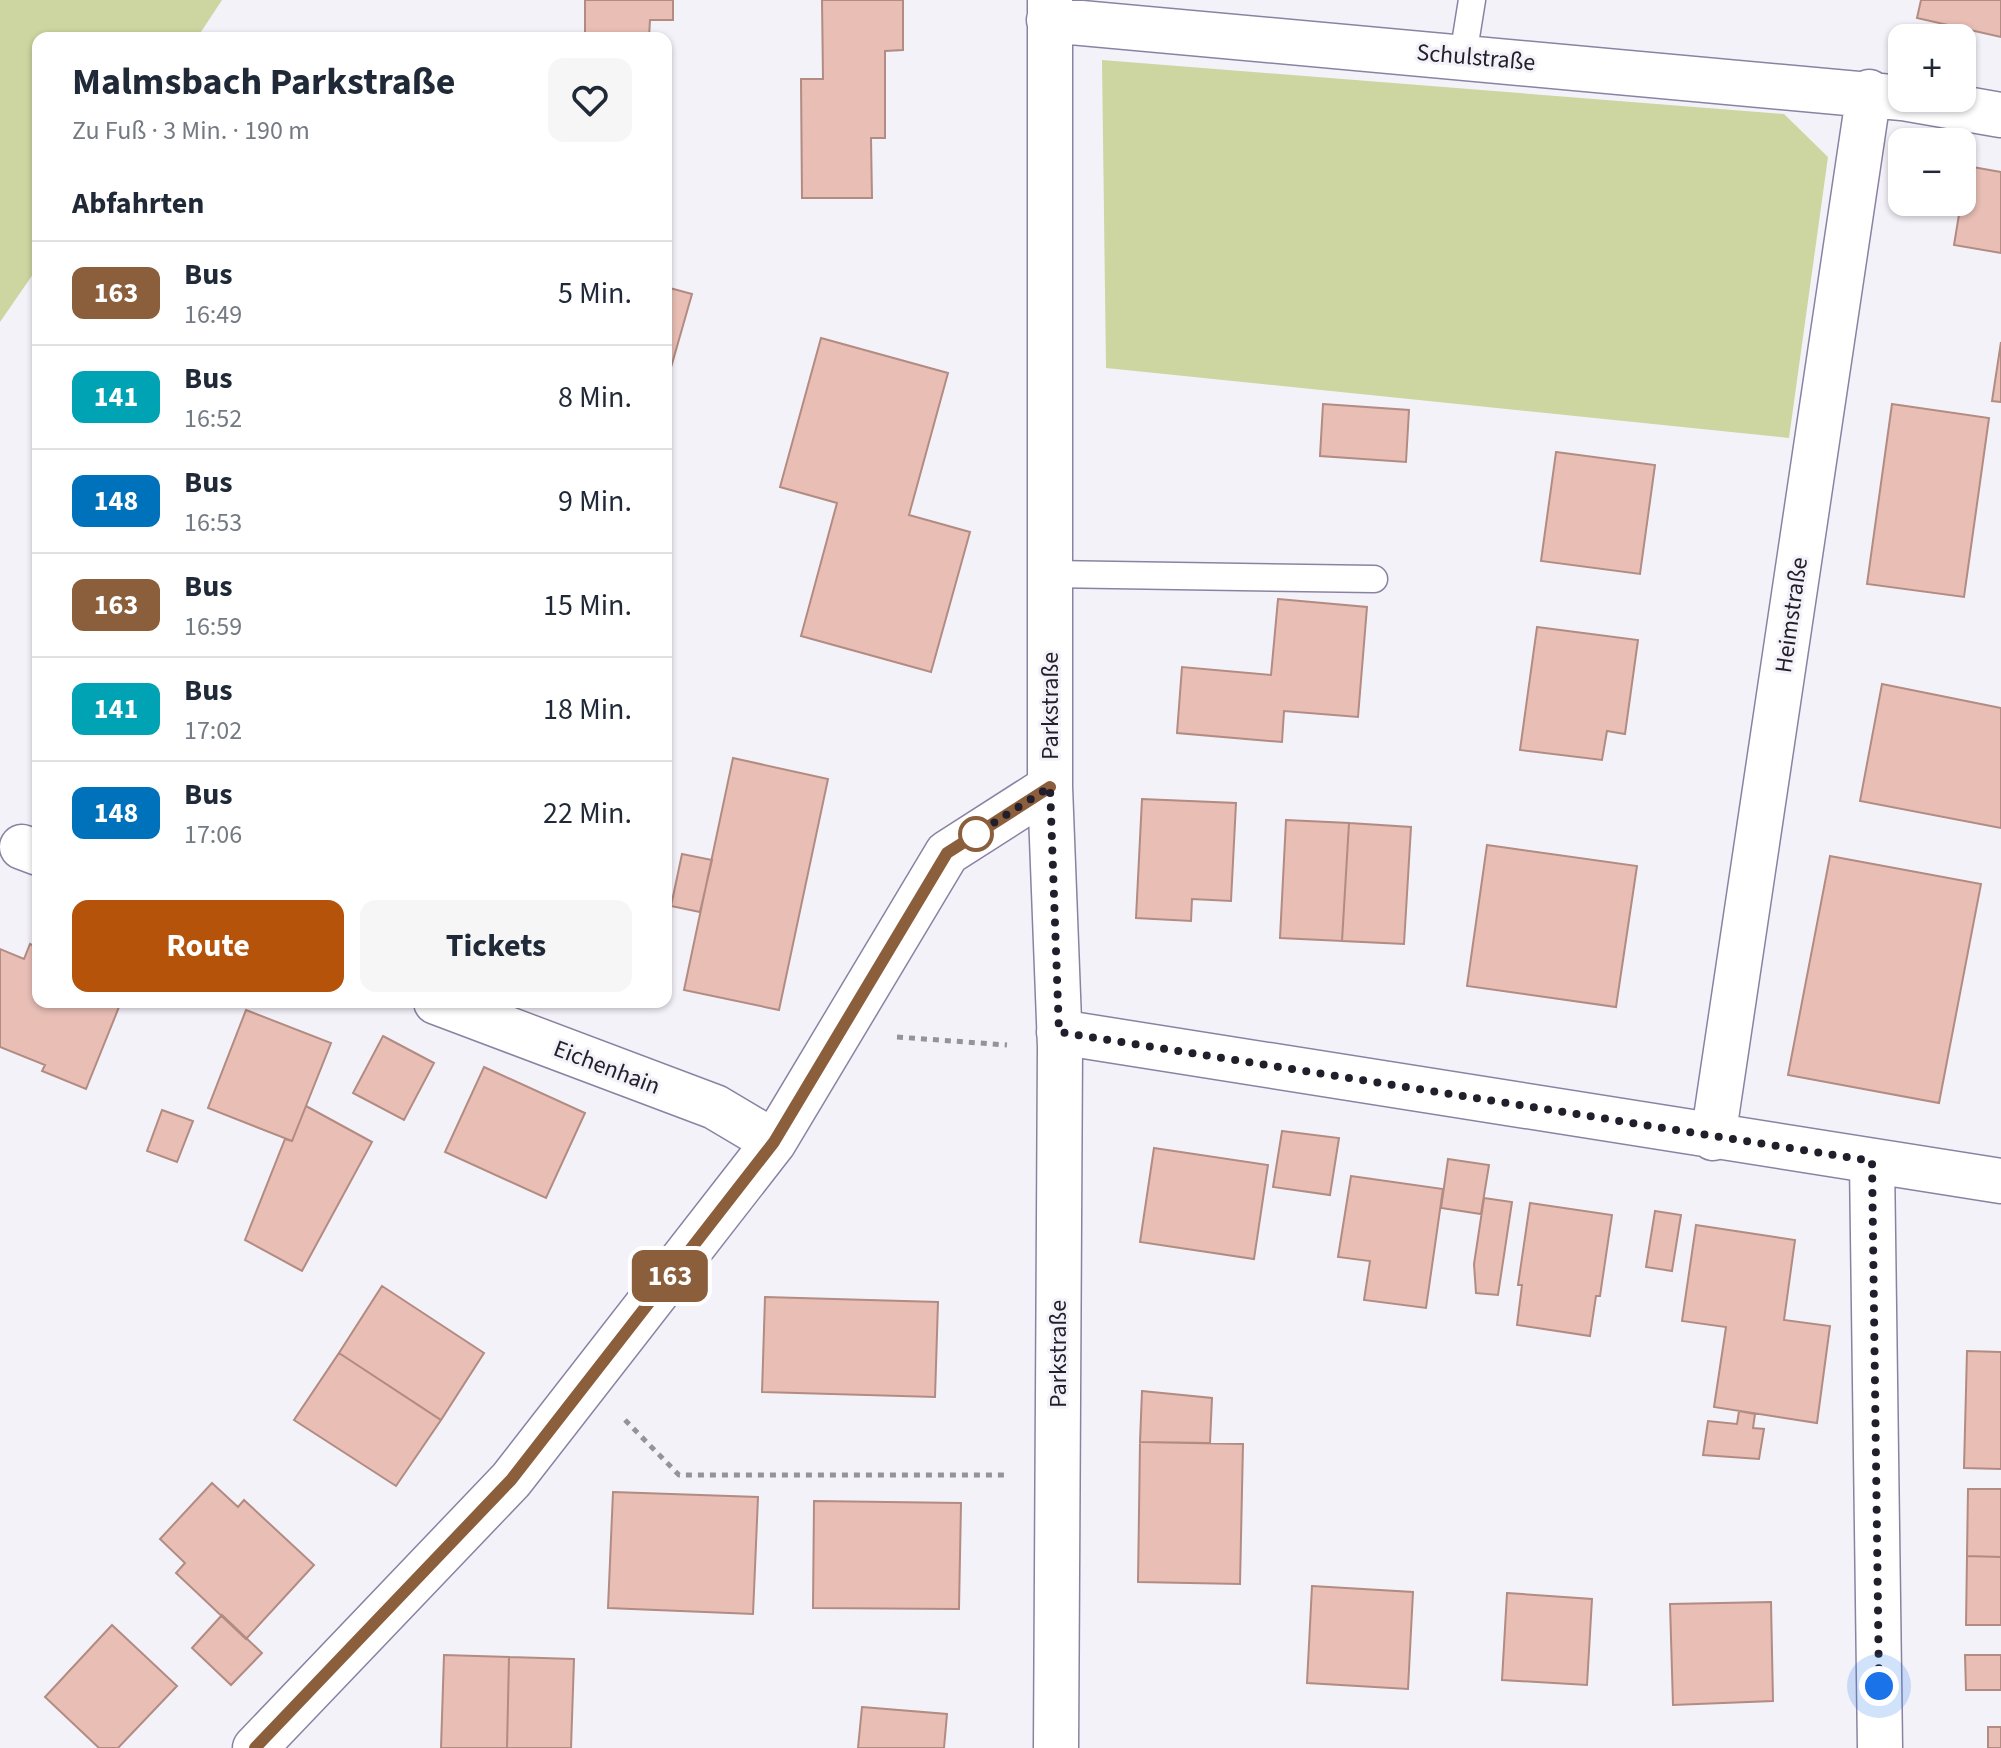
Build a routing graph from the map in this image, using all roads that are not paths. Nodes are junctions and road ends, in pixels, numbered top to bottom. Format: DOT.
graph roads {
  1 [pos="1472,0"];
  2 [pos="1050,10"];
  3 [pos="1463,56"];
  4 [pos="1888,96"];
  5 [pos="1976,111"];
  6 [pos="1888,112"];
  7 [pos="2001,115"];
  8 [pos="1050,574"];
  9 [pos="1374,579"];
  10 [pos="1050,787"];
  11 [pos="452,1008"];
  12 [pos="1060,1040"];
  13 [pos="1713,1138"];
  14 [pos="774,1142"];
  15 [pos="1872,1161"];
  16 [pos="2001,1181"];
  17 [pos="255,1748"];
  18 [pos="1056,1748"];
  19 [pos="1880,1748"];
  1 -- 3 [label="lane"];
  2 -- 3 [label="street, Schulstraße"];
  2 -- 8 [label="street, Parkstraße"];
  3 -- 4 [label="street, Schulstraße"];
  5 -- 7 [label="street, Schulstraße"];
  6 -- 13 [label="street, Heimstraße"];
  8 -- 9 [label="lane"];
  8 -- 10 [label="street, Parkstraße"];
  10 -- 12 [label="street, Parkstraße"];
  10 -- 14 [label="street"];
  11 -- 14 [label="street, Eichenhain"];
  12 -- 13 [label="street"];
  12 -- 18 [label="street, Parkstraße"];
  13 -- 15 [label="street"];
  14 -- 17 [label="street"];
  15 -- 16 [label="street"];
  15 -- 19 [label="street"];
}
